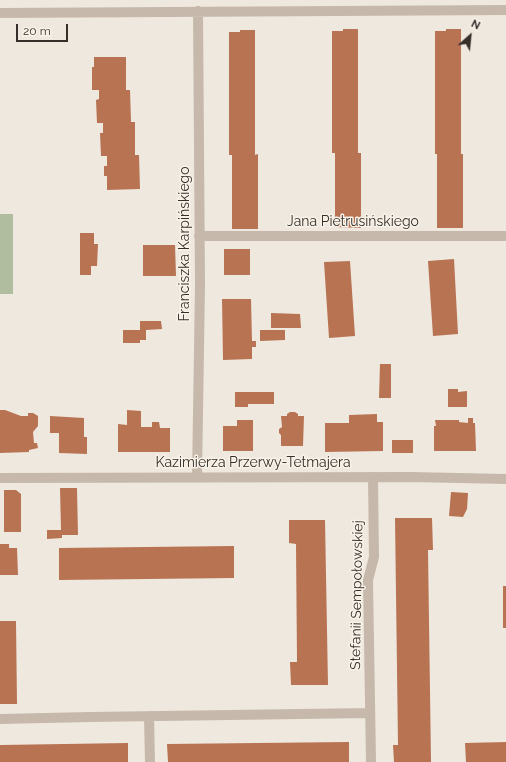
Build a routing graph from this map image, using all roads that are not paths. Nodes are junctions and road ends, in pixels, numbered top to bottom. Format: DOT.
graph roads {
  1 [pos="506,10"];
  2 [pos="198,11"];
  3 [pos="0,13"];
  4 [pos="199,236"];
  5 [pos="506,236"];
  6 [pos="197,477"];
  7 [pos="373,477"];
  8 [pos="0,478"];
  9 [pos="506,479"];
  10 [pos="370,713"];
  11 [pos="149,716"];
  12 [pos="0,719"];
  13 [pos="150,762"];
  14 [pos="371,762"];
  1 -- 2 [label="street"];
  2 -- 3 [label="street"];
  2 -- 4 [label="street, Franciszka Karpińskiego"];
  4 -- 5 [label="street, Jana Pietrusińskiego"];
  4 -- 6 [label="street, Franciszka Karpińskiego"];
  6 -- 7 [label="street, Kazimierza Przerwy-Tetmajera"];
  6 -- 8 [label="street, Kazimierza Przerwy-Tetmajera"];
  7 -- 9 [label="street, Kazimierza Przerwy-Tetmajera"];
  7 -- 10 [label="street, Stefanii Sempołowskiej"];
  10 -- 11 [label="street"];
  10 -- 14 [label="street, Stefanii Sempołowskiej"];
  11 -- 12 [label="street"];
  11 -- 13 [label="street"];
}
